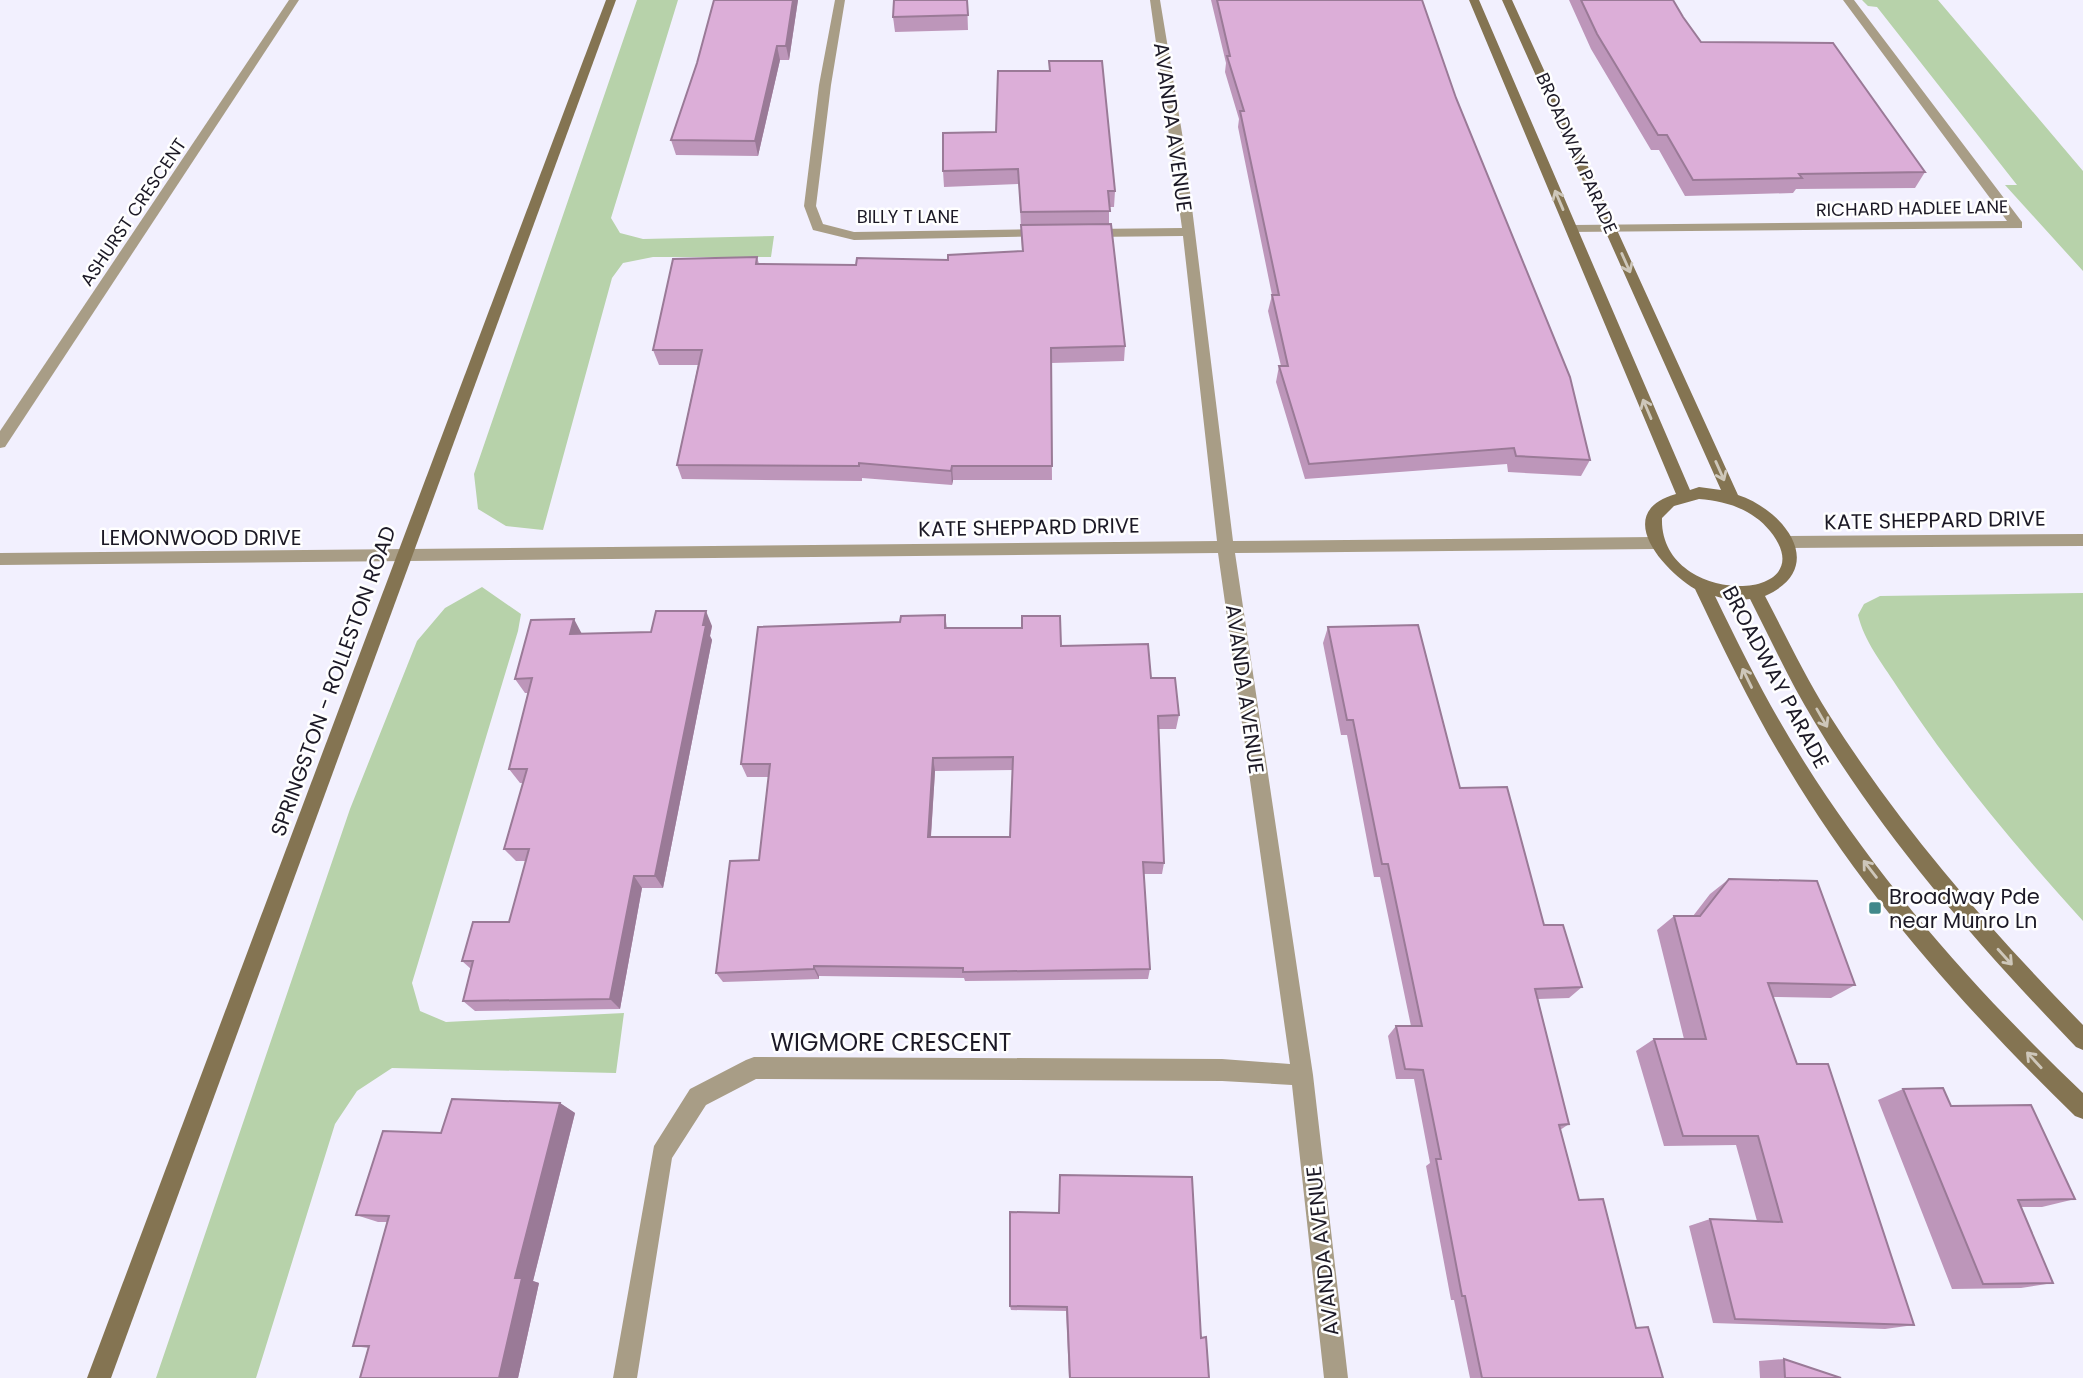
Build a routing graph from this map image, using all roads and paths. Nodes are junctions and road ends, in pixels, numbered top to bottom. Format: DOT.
graph roads {
  1 [pos="294,0"];
  2 [pos="611,0"];
  3 [pos="840,0"];
  4 [pos="1154,0"];
  5 [pos="1474,0"];
  6 [pos="1507,0"];
  7 [pos="1848,0"];
  8 [pos="1572,229"];
  9 [pos="1611,229"];
  10 [pos="1187,232"];
  11 [pos="1055,233"];
  12 [pos="1081,233"];
  13 [pos="0,443"];
  14 [pos="1684,495"];
  15 [pos="1732,498"];
  16 [pos="2083,540"];
  17 [pos="1787,542"];
  18 [pos="1655,543"];
  19 [pos="1225,547"];
  20 [pos="403,556"];
  21 [pos="0,559"];
  22 [pos="1702,586"];
  23 [pos="1755,593"];
  24 [pos="2083,1040"];
  25 [pos="1302,1075"];
  26 [pos="2083,1108"];
  27 [pos="99,1378"];
  28 [pos="625,1378"];
  29 [pos="1336,1378"];
  1 -- 13 [label="street, ASHURST CRESCENT"];
  2 -- 20 [label="street, SPRINGSTON - ROLLESTON ROAD"];
  3 -- 11 [label="street, BILLY T LANE"];
  4 -- 10 [label="street, AVANDA AVENUE"];
  8 -- 5 [label="street, BROADWAY PARADE, one-way"];
  6 -- 9 [label="street, BROADWAY PARADE"];
  7 -- 9 [label="street, RICHARD HADLEE LANE"];
  8 -- 9 [label="street, RICHARD HADLEE LANE"];
  14 -- 8 [label="street, BROADWAY PARADE, one-way"];
  9 -- 15 [label="street, BROADWAY PARADE, one-way"];
  10 -- 12 [label="street"];
  10 -- 19 [label="street, AVANDA AVENUE"];
  14 -- 15 [label="street"];
  14 -- 18 [label="street"];
  15 -- 17 [label="street"];
  16 -- 17 [label="street, KATE SHEPPARD DRIVE"];
  17 -- 23 [label="street"];
  18 -- 19 [label="street, KATE SHEPPARD DRIVE"];
  18 -- 22 [label="street"];
  19 -- 20 [label="street, KATE SHEPPARD DRIVE"];
  19 -- 25 [label="street, AVANDA AVENUE"];
  20 -- 21 [label="street, LEMONWOOD DRIVE"];
  20 -- 27 [label="street, SPRINGSTON - ROLLESTON ROAD"];
  22 -- 23 [label="street"];
  26 -- 22 [label="street, BROADWAY PARADE, one-way"];
  23 -- 24 [label="street, BROADWAY PARADE, one-way"];
  25 -- 28 [label="street, WIGMORE CRESCENT"];
  25 -- 29 [label="street, AVANDA AVENUE"];
}
